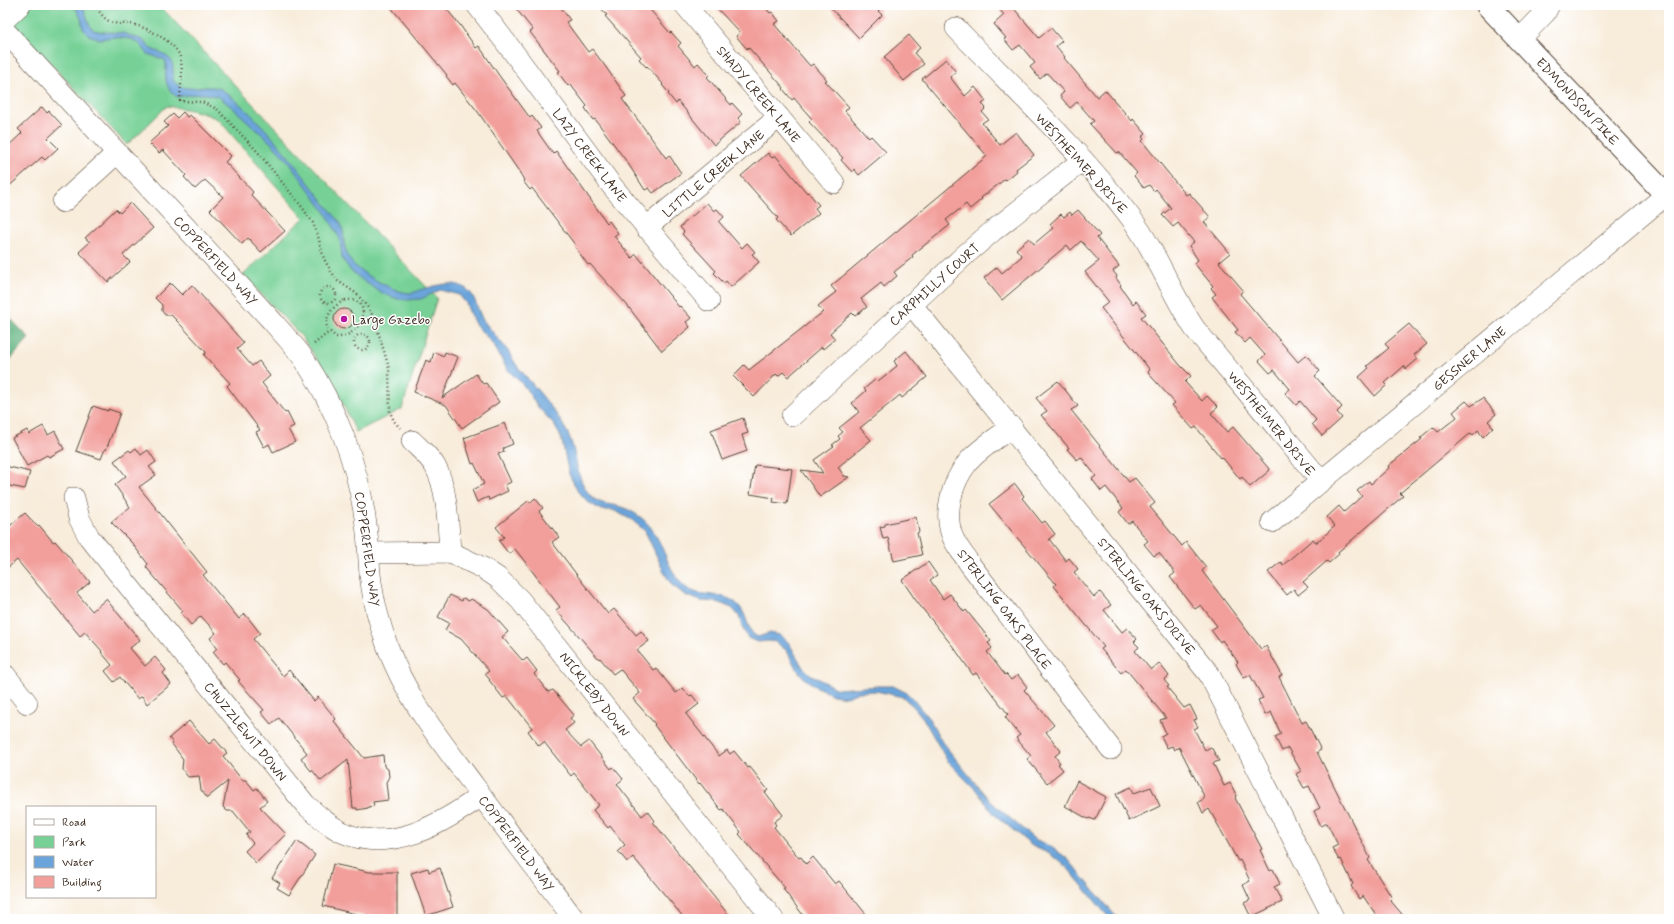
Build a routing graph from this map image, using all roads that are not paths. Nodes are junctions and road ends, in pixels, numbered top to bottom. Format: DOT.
graph roads {
  1 [pos="20,5"];
  2 [pos="477,5"];
  3 [pos="685,5"];
  4 [pos="1487,5"];
  5 [pos="1549,5"];
  6 [pos="5,19"];
  7 [pos="956,28"];
  8 [pos="5,31"];
  9 [pos="1520,39"];
  10 [pos="779,117"];
  11 [pos="117,153"];
  12 [pos="1083,160"];
  13 [pos="834,183"];
  14 [pos="1666,190"];
  15 [pos="63,202"];
  16 [pos="646,228"];
  17 [pos="710,301"];
  18 [pos="911,304"];
  19 [pos="792,416"];
  20 [pos="1012,427"];
  21 [pos="412,441"];
  22 [pos="1321,482"];
  23 [pos="74,498"];
  24 [pos="1272,522"];
  25 [pos="450,552"];
  26 [pos="370,553"];
  27 [pos="5,675"];
  28 [pos="27,703"];
  29 [pos="1112,749"];
  30 [pos="481,796"];
  31 [pos="1330,918"];
  32 [pos="574,919"];
  33 [pos="773,919"];
  1 -- 6 [label="street"];
  2 -- 16 [label="street, LAZY CREEK LANE"];
  3 -- 10 [label="street, SHADY CREEK LANE"];
  4 -- 9 [label="main road, EDMONDSON PIKE"];
  5 -- 9 [label="street"];
  7 -- 12 [label="street, WESTHEIMER DRIVE"];
  8 -- 11 [label="street, COPPERFIELD WAY"];
  9 -- 14 [label="main road, EDMONDSON PIKE"];
  10 -- 13 [label="street, SHADY CREEK LANE"];
  10 -- 16 [label="street, LITTLE CREEK LANE"];
  11 -- 15 [label="street"];
  11 -- 26 [label="street, COPPERFIELD WAY"];
  12 -- 18 [label="street, CARPHILLY COURT"];
  12 -- 22 [label="street, WESTHEIMER DRIVE"];
  14 -- 22 [label="street, GESSNER LANE"];
  16 -- 17 [label="street, LAZY CREEK LANE"];
  18 -- 19 [label="street, CARPHILLY COURT"];
  18 -- 20 [label="street, STERLING OAKS DRIVE"];
  20 -- 29 [label="street, STERLING OAKS PLACE"];
  20 -- 31 [label="street, STERLING OAKS DRIVE"];
  21 -- 25 [label="street"];
  22 -- 24 [label="street, GESSNER LANE"];
  23 -- 30 [label="street, CHUZZLEWIT DOWN"];
  25 -- 26 [label="street, NICKLEBY DOWN"];
  25 -- 33 [label="street, NICKLEBY DOWN"];
  26 -- 30 [label="street, COPPERFIELD WAY"];
  27 -- 28 [label="street"];
  30 -- 32 [label="street, COPPERFIELD WAY"];
}
